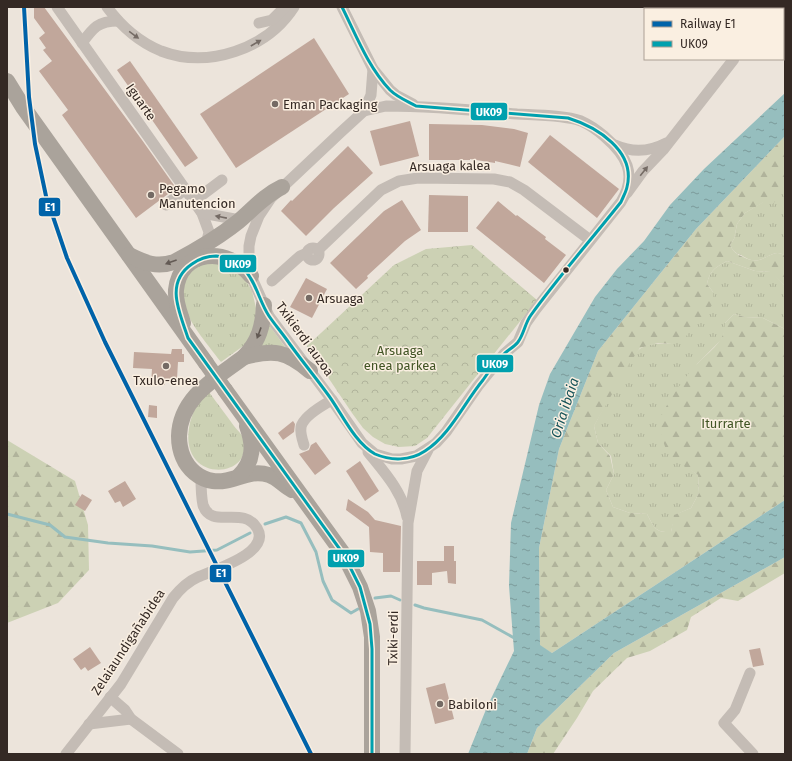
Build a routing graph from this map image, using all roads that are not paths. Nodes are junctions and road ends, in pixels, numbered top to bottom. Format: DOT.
graph roads {
  1 [pos="57,7"];
  2 [pos="107,7"];
  3 [pos="285,7"];
  4 [pos="294,7"];
  5 [pos="342,8"];
  6 [pos="118,21"];
  7 [pos="259,23"];
  8 [pos="82,43"];
  9 [pos="733,60"];
  10 [pos="373,69"];
  11 [pos="8,85"];
  12 [pos="416,106"];
  13 [pos="364,111"];
  14 [pos="670,140"];
  15 [pos="615,145"];
  16 [pos="222,180"];
  17 [pos="282,188"];
  18 [pos="185,189"];
  19 [pos="194,201"];
  20 [pos="621,202"];
  21 [pos="166,205"];
  22 [pos="202,213"];
  23 [pos="240,220"];
  24 [pos="590,240"];
  25 [pos="206,244"];
  26 [pos="128,254"];
  27 [pos="251,276"];
  28 [pos="272,281"];
  29 [pos="264,305"];
  30 [pos="188,338"];
  31 [pos="244,356"];
  32 [pos="310,371"];
  33 [pos="332,400"];
  34 [pos="244,416"];
  35 [pos="362,443"];
  36 [pos="304,445"];
  37 [pos="430,448"];
  38 [pos="239,476"];
  39 [pos="201,477"];
  40 [pos="300,495"];
  41 [pos="408,523"];
  42 [pos="750,673"];
  43 [pos="110,697"];
  44 [pos="131,719"];
  45 [pos="89,724"];
  46 [pos="66,754"];
  47 [pos="178,754"];
  48 [pos="372,754"];
  49 [pos="405,754"];
  50 [pos="753,754"];
  1 -- 8 [label="street, Iguarte"];
  2 -- 6 [label="street"];
  3 -- 7 [label="street"];
  6 -- 4 [label="street, one-way"];
  5 -- 10 [label="street"];
  6 -- 8 [label="street"];
  8 -- 18 [label="street, Iguarte"];
  9 -- 14 [label="street"];
  10 -- 12 [label="street"];
  10 -- 13 [label="street"];
  11 -- 26 [label="highway"];
  12 -- 13 [label="street, Txikierdi auzoa"];
  12 -- 15 [label="street, Txikierdi auzoa"];
  13 -- 17 [label="street, Txikierdi auzoa"];
  14 -- 15 [label="street, Txikierdi auzoa"];
  20 -- 14 [label="street, Txikierdi auzoa, one-way"];
  15 -- 20 [label="street, Txikierdi auzoa"];
  16 -- 19 [label="street"];
  17 -- 23 [label="highway"];
  17 -- 27 [label="street, Txikierdi auzoa"];
  18 -- 19 [label="street, Iguarte"];
  18 -- 21 [label="street"];
  19 -- 22 [label="street, Iguarte"];
  20 -- 24 [label="street, Txikierdi auzoa"];
  23 -- 22 [label="street, one-way"];
  22 -- 25 [label="street, Iguarte"];
  23 -- 25 [label="highway"];
  24 -- 28 [label="street, Arsuaga kalea"];
  24 -- 37 [label="street, Txikierdi auzoa"];
  25 -- 26 [label="highway, one-way"];
  26 -- 30 [label="highway"];
  27 -- 29 [label="street, Txikierdi auzoa"];
  27 -- 30 [label="highway"];
  29 -- 31 [label="highway, one-way"];
  29 -- 32 [label="street, Txikierdi auzoa"];
  30 -- 34 [label="highway, bridge"];
  31 -- 32 [label="highway"];
  31 -- 39 [label="highway"];
  32 -- 33 [label="street, Txikierdi auzoa"];
  33 -- 35 [label="street, Txikierdi auzoa"];
  33 -- 36 [label="street"];
  34 -- 38 [label="highway"];
  34 -- 40 [label="highway"];
  35 -- 37 [label="street, Txikierdi auzoa"];
  35 -- 41 [label="street"];
  37 -- 41 [label="street"];
  38 -- 39 [label="highway"];
  38 -- 40 [label="highway"];
  39 -- 43 [label="street, Zelaiaundigañabidea"];
  40 -- 48 [label="highway"];
  41 -- 49 [label="street, Txiki-erdi"];
  42 -- 50 [label="street"];
  43 -- 44 [label="street"];
  43 -- 45 [label="street, Zelaiaundigañabidea"];
  44 -- 45 [label="street"];
  44 -- 47 [label="street"];
  45 -- 46 [label="street, Zelaiaundigañabidea"];
}
